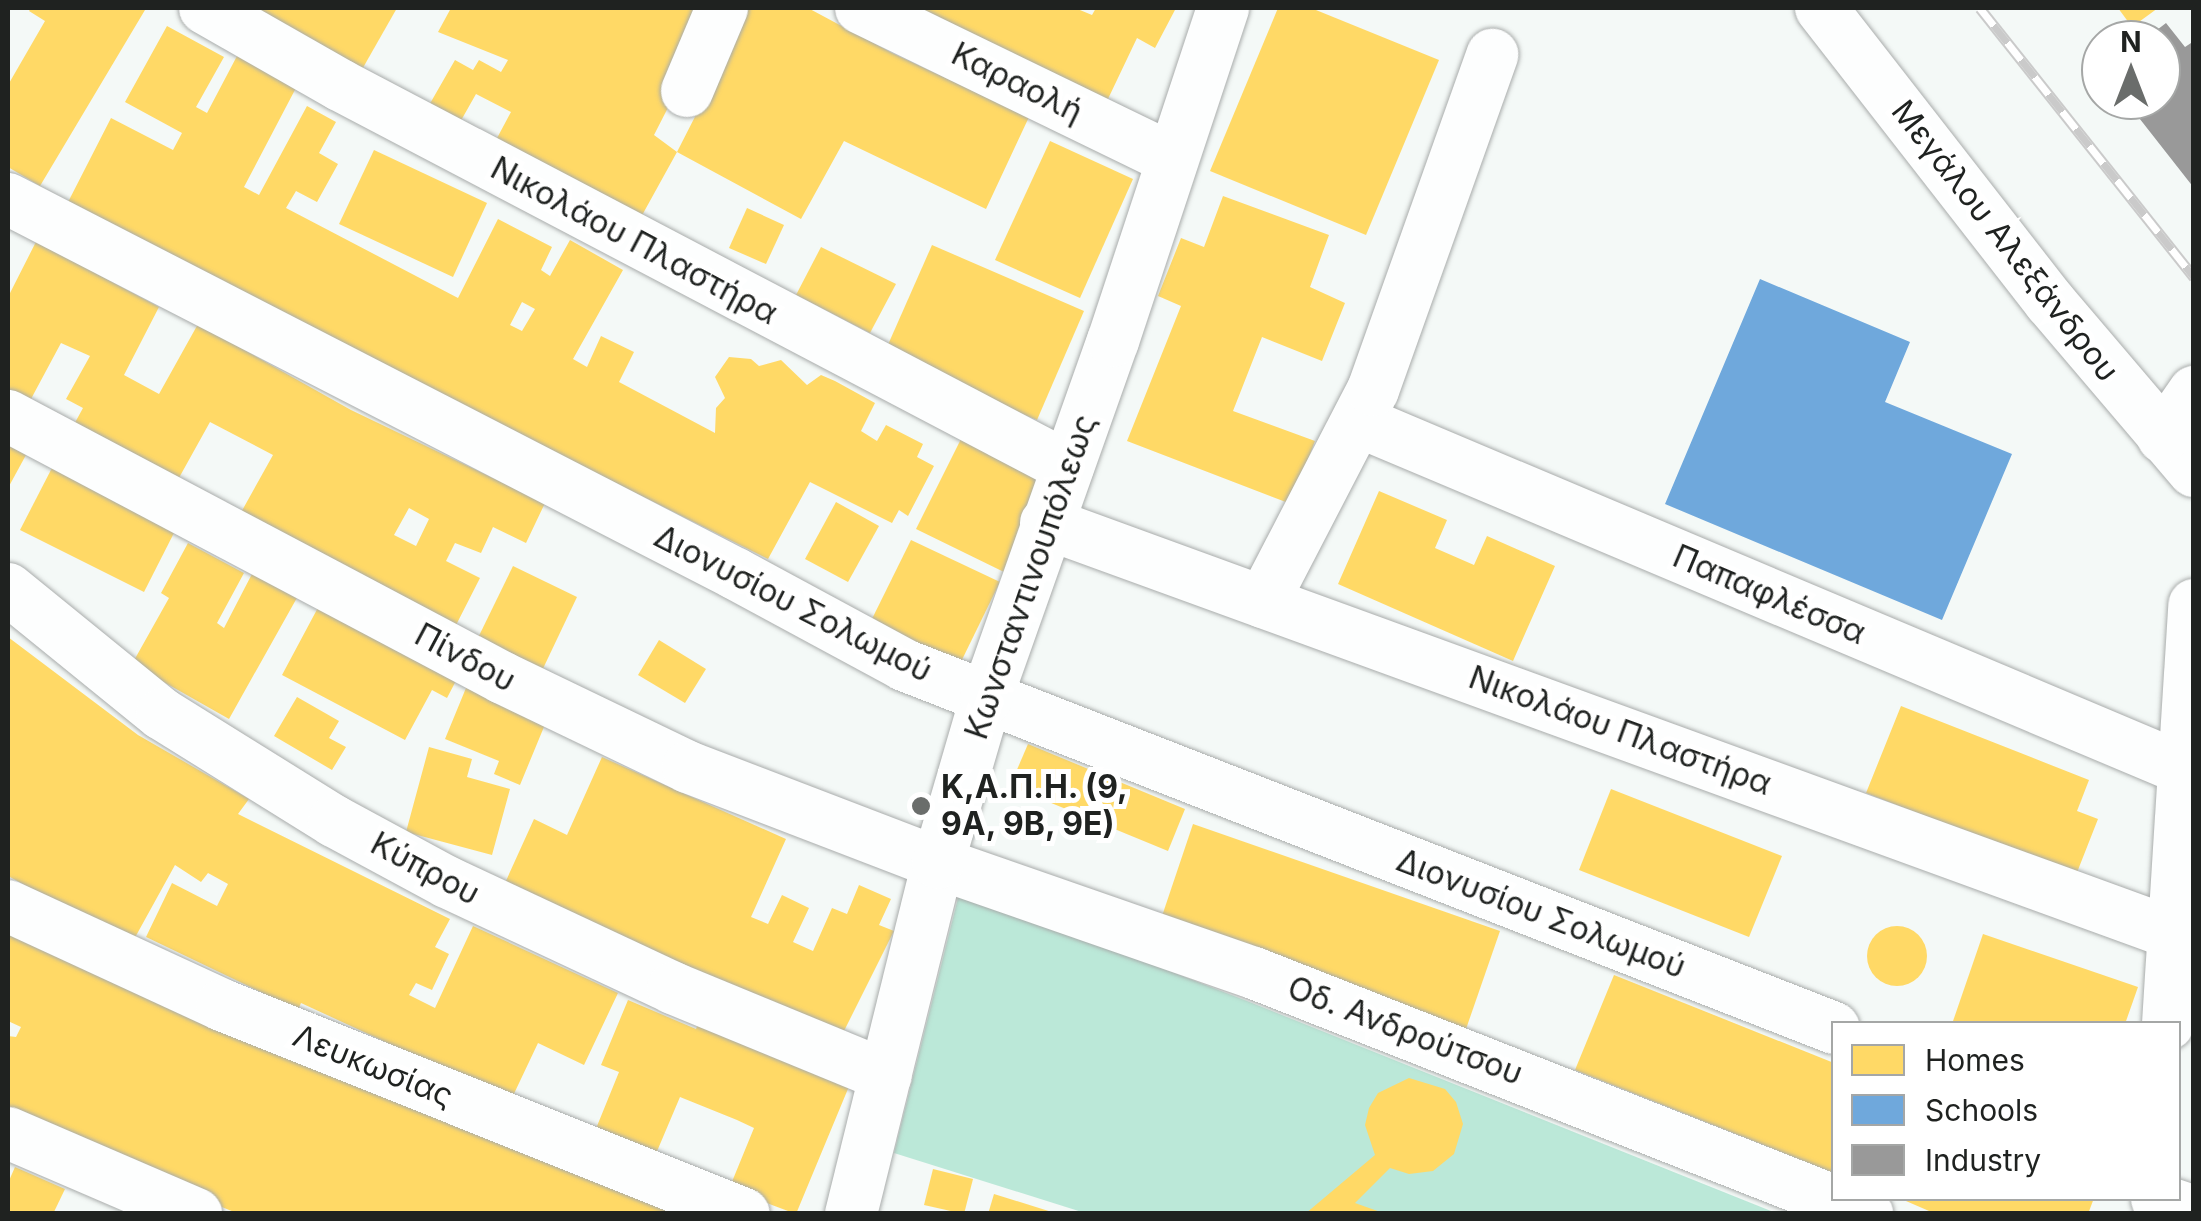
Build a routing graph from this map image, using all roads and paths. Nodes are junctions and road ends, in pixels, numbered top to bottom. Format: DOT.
graph roads {
  1 [pos="205,8"];
  2 [pos="722,8"];
  3 [pos="861,8"];
  4 [pos="1223,8"];
  5 [pos="1821,8"];
  6 [pos="1492,55"];
  7 [pos="686,91"];
  8 [pos="1172,159"];
  9 [pos="8,199"];
  10 [pos="2194,392"];
  11 [pos="8,416"];
  12 [pos="1358,422"];
  13 [pos="2178,454"];
  14 [pos="1068,467"];
  15 [pos="1046,523"];
  16 [pos="8,589"];
  17 [pos="1263,602"];
  18 [pos="2194,606"];
  19 [pos="986,699"];
  20 [pos="2181,768"];
  21 [pos="938,863"];
  22 [pos="8,906"];
  23 [pos="2183,936"];
  24 [pos="2169,1021"];
  25 [pos="1831,1027"];
  26 [pos="886,1076"];
  27 [pos="8,1133"];
  28 [pos="1831,1200"];
  29 [pos="1834,1201"];
  30 [pos="2164,1201"];
  31 [pos="2194,1212"];
  32 [pos="196,1214"];
  33 [pos="744,1214"];
  34 [pos="851,1214"];
  35 [pos="1867,1214"];
  1 -- 14 [label="street, Νικολάου Πλαστήρα"];
  2 -- 7 [label="street"];
  3 -- 8 [label="street, Καραολή"];
  4 -- 8 [label="street, Κωνσταντινουπόλεως"];
  5 -- 13 [label="street, Μεγάλου Αλεξάνδρου"];
  6 -- 12 [label="street"];
  8 -- 14 [label="street, Κωνσταντινουπόλεως"];
  9 -- 19 [label="street, Διονυσίου Σολωμού"];
  10 -- 13 [label="street"];
  11 -- 21 [label="street, Πίνδου"];
  12 -- 17 [label="street"];
  12 -- 20 [label="street, Παπαφλέσσα"];
  14 -- 15 [label="street, Κωνσταντινουπόλεως"];
  15 -- 17 [label="street, Νικολάου Πλαστήρα"];
  15 -- 19 [label="street, Κωνσταντινουπόλεως"];
  16 -- 26 [label="street, Κύπρου"];
  17 -- 23 [label="street, Νικολάου Πλαστήρα"];
  18 -- 20 [label="street"];
  19 -- 21 [label="street, Κωνσταντινουπόλεως"];
  19 -- 25 [label="street, Διονυσίου Σολωμού"];
  20 -- 23 [label="street"];
  21 -- 26 [label="street, Κωνσταντινουπόλεως"];
  21 -- 28 [label="street, Οδ. Ανδρούτσου"];
  22 -- 33 [label="street, Λευκωσίας"];
  23 -- 24 [label="street"];
  26 -- 34 [label="street, Κωνσταντινουπόλεως"];
  27 -- 32 [label="street"];
  29 -- 35 [label="street, Οδ. Ανδρούτσου"];
  30 -- 31 [label="street"];
}
